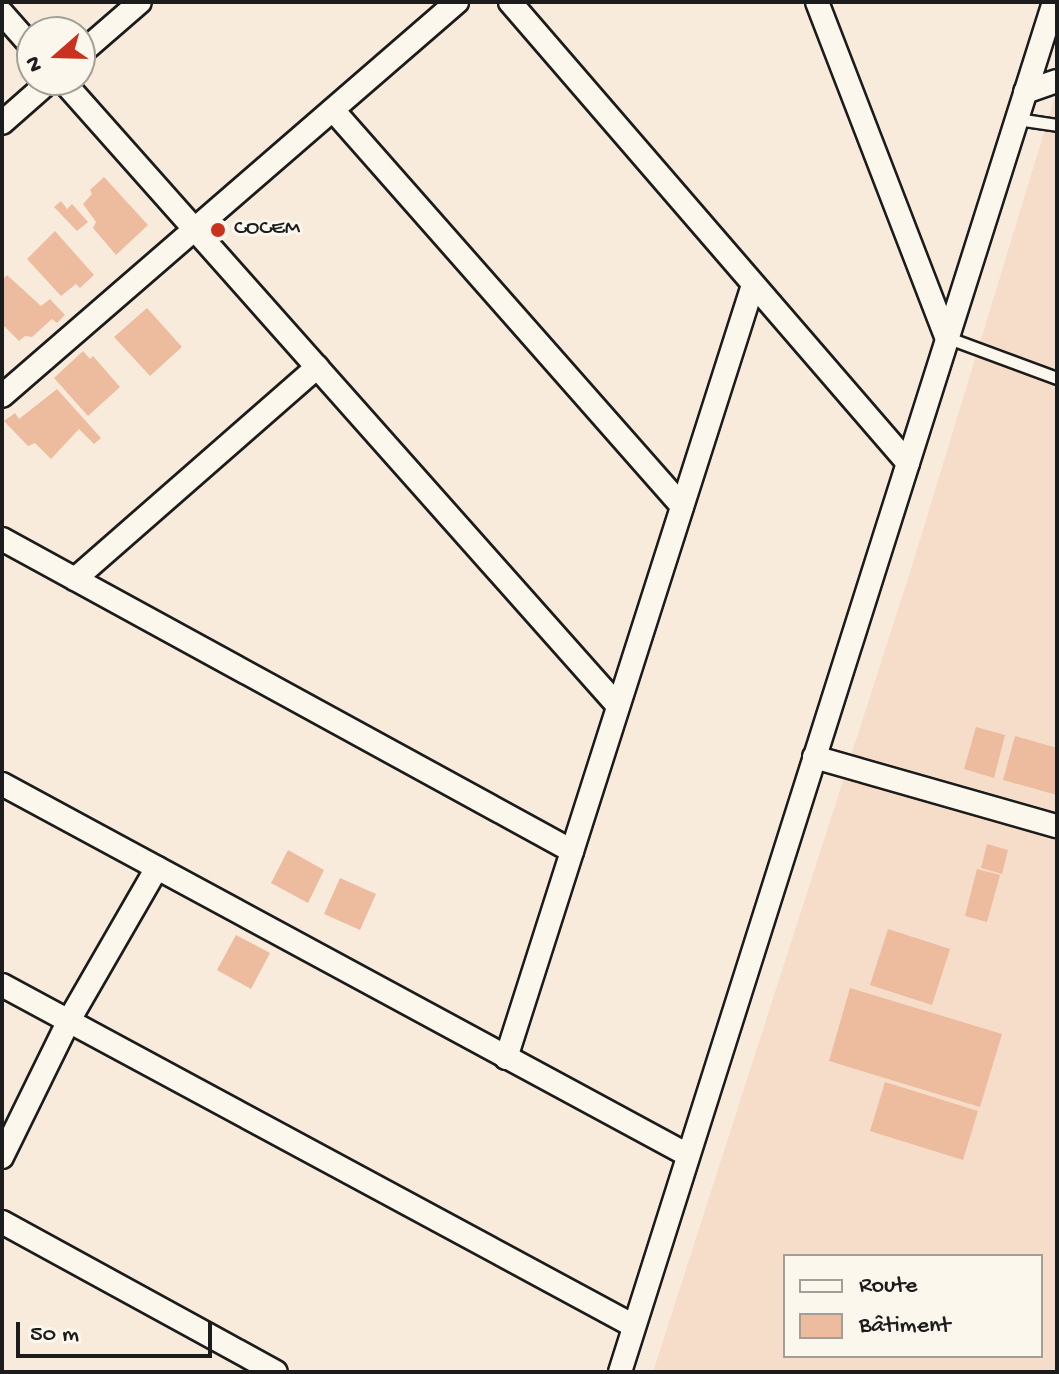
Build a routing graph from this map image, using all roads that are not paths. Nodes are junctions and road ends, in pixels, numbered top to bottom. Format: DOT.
graph roads {
  1 [pos="140,2"];
  2 [pos="457,2"];
  3 [pos="510,2"];
  4 [pos="817,2"];
  5 [pos="1054,2"];
  6 [pos="2,13"];
  7 [pos="16,29"];
  8 [pos="96,40"];
  9 [pos="1057,81"];
  10 [pos="1025,92"];
  11 [pos="33,96"];
  12 [pos="76,96"];
  13 [pos="333,110"];
  14 [pos="1017,119"];
  15 [pos="2,123"];
  16 [pos="1057,125"];
  17 [pos="196,231"];
  18 [pos="753,285"];
  19 [pos="946,337"];
  20 [pos="317,367"];
  21 [pos="1057,378"];
  22 [pos="2,396"];
  23 [pos="908,463"];
  24 [pos="682,506"];
  25 [pos="2,539"];
  26 [pos="75,579"];
  27 [pos="618,706"];
  28 [pos="814,757"];
  29 [pos="2,784"];
  30 [pos="1057,826"];
  31 [pos="572,851"];
  32 [pos="157,868"];
  33 [pos="2,985"];
  34 [pos="68,1022"];
  35 [pos="506,1058"];
  36 [pos="688,1155"];
  37 [pos="2,1157"];
  38 [pos="2,1222"];
  39 [pos="634,1326"];
  40 [pos="276,1372"];
  41 [pos="620,1372"];
  1 -- 8 [label="street"];
  2 -- 13 [label="street"];
  3 -- 18 [label="street"];
  4 -- 19 [label="street"];
  5 -- 10 [label="street"];
  6 -- 7 [label="street"];
  9 -- 10 [label="street"];
  10 -- 14 [label="street"];
  11 -- 15 [label="street"];
  12 -- 17 [label="street"];
  13 -- 17 [label="street"];
  13 -- 24 [label="street"];
  14 -- 16 [label="lane"];
  14 -- 19 [label="street"];
  17 -- 20 [label="street"];
  17 -- 22 [label="street"];
  18 -- 23 [label="street"];
  18 -- 24 [label="street"];
  19 -- 21 [label="lane"];
  19 -- 23 [label="street"];
  20 -- 26 [label="street"];
  20 -- 27 [label="street"];
  23 -- 28 [label="street"];
  24 -- 27 [label="street"];
  25 -- 26 [label="street"];
  26 -- 31 [label="street"];
  27 -- 31 [label="street"];
  28 -- 30 [label="street"];
  28 -- 36 [label="street"];
  29 -- 32 [label="street"];
  31 -- 35 [label="street"];
  32 -- 34 [label="street"];
  32 -- 35 [label="street"];
  33 -- 34 [label="street"];
  34 -- 37 [label="street"];
  34 -- 39 [label="street"];
  35 -- 36 [label="street"];
  36 -- 39 [label="street"];
  38 -- 40 [label="street"];
  39 -- 41 [label="street"];
}
